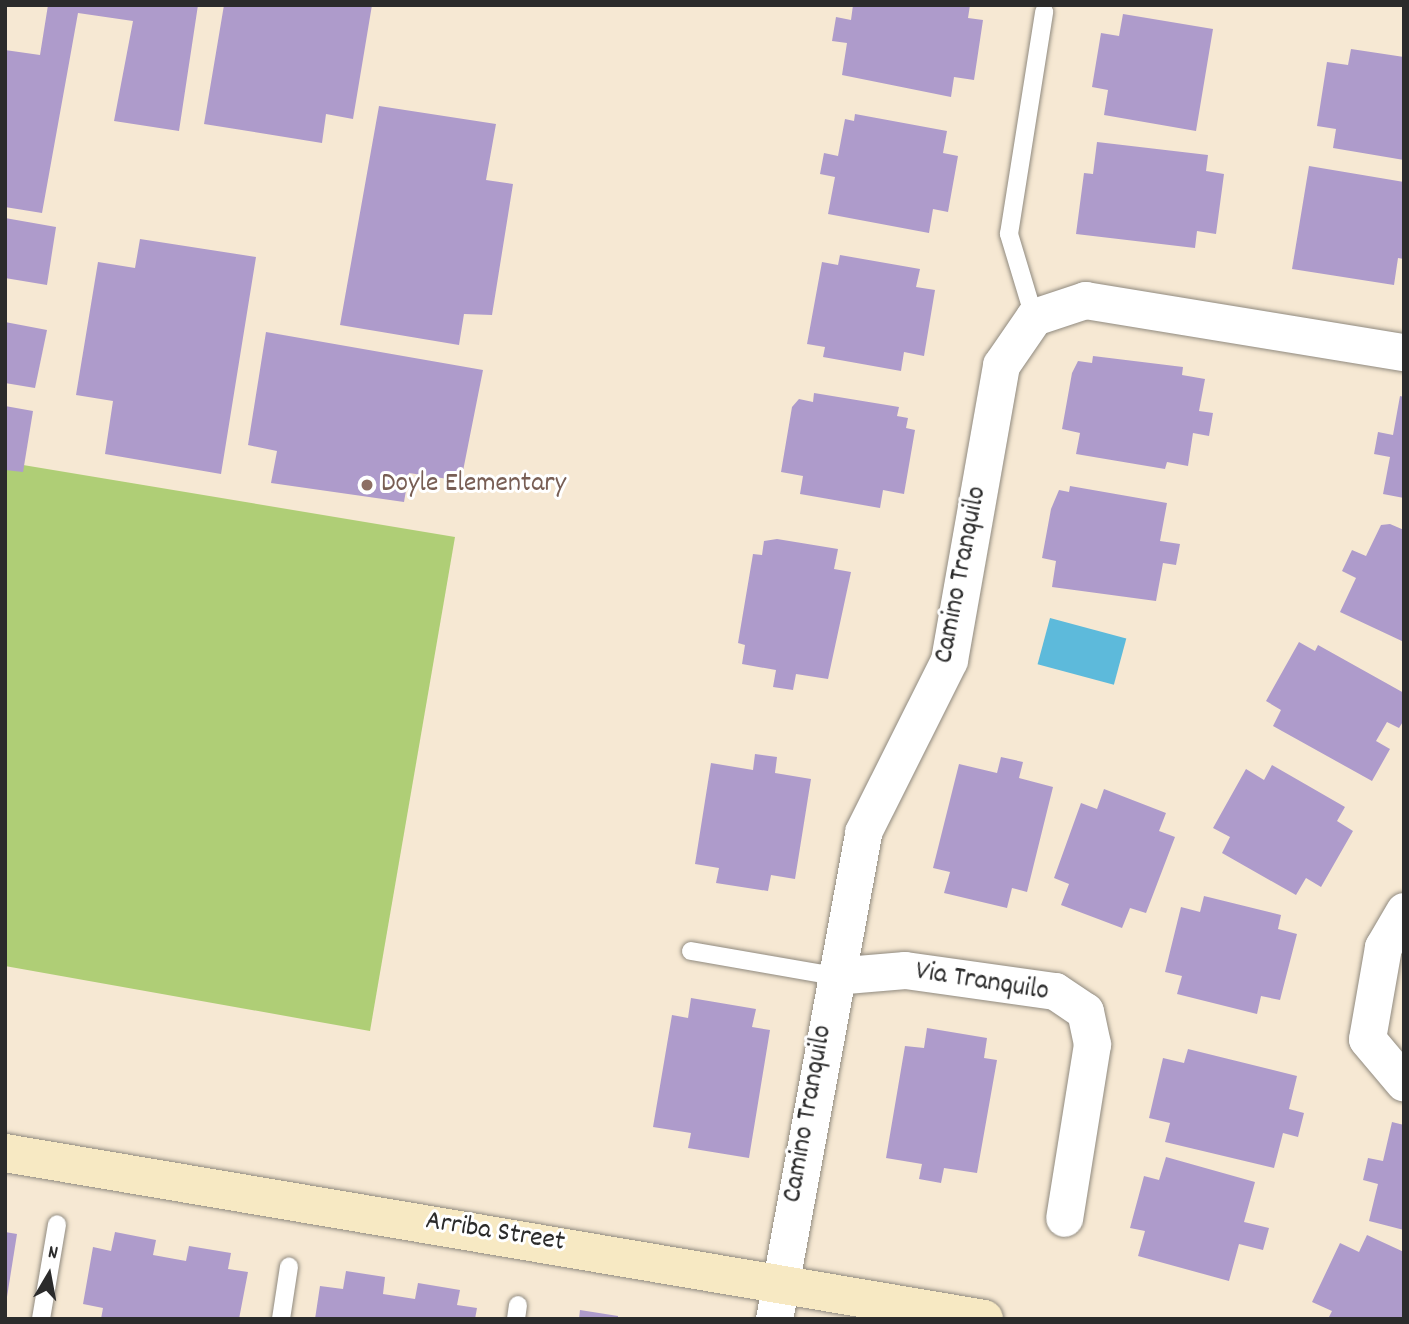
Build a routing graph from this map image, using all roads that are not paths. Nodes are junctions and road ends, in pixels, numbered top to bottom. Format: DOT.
graph roads {
  1 [pos="1044,12"];
  2 [pos="1034,317"];
  3 [pos="1404,352"];
  4 [pos="1404,911"];
  5 [pos="691,951"];
  6 [pos="834,976"];
  7 [pos="1404,1083"];
  8 [pos="5,1153"];
  9 [pos="1064,1218"];
  10 [pos="57,1224"];
  11 [pos="289,1267"];
  12 [pos="780,1280"];
  13 [pos="41,1319"];
  14 [pos="281,1319"];
  15 [pos="774,1319"];
  16 [pos="984,1319"];
  1 -- 2 [label="lane"];
  2 -- 3 [label="street"];
  2 -- 6 [label="street, Camino Tranquilo"];
  4 -- 7 [label="street"];
  5 -- 6 [label="lane"];
  6 -- 9 [label="street, Via Tranquilo"];
  6 -- 12 [label="street, Camino Tranquilo"];
  8 -- 12 [label="street, Arriba Street"];
  10 -- 13 [label="lane"];
  11 -- 14 [label="lane"];
  12 -- 15 [label="street, Camino Tranquilo"];
  12 -- 16 [label="street, Arriba Street"];
}
